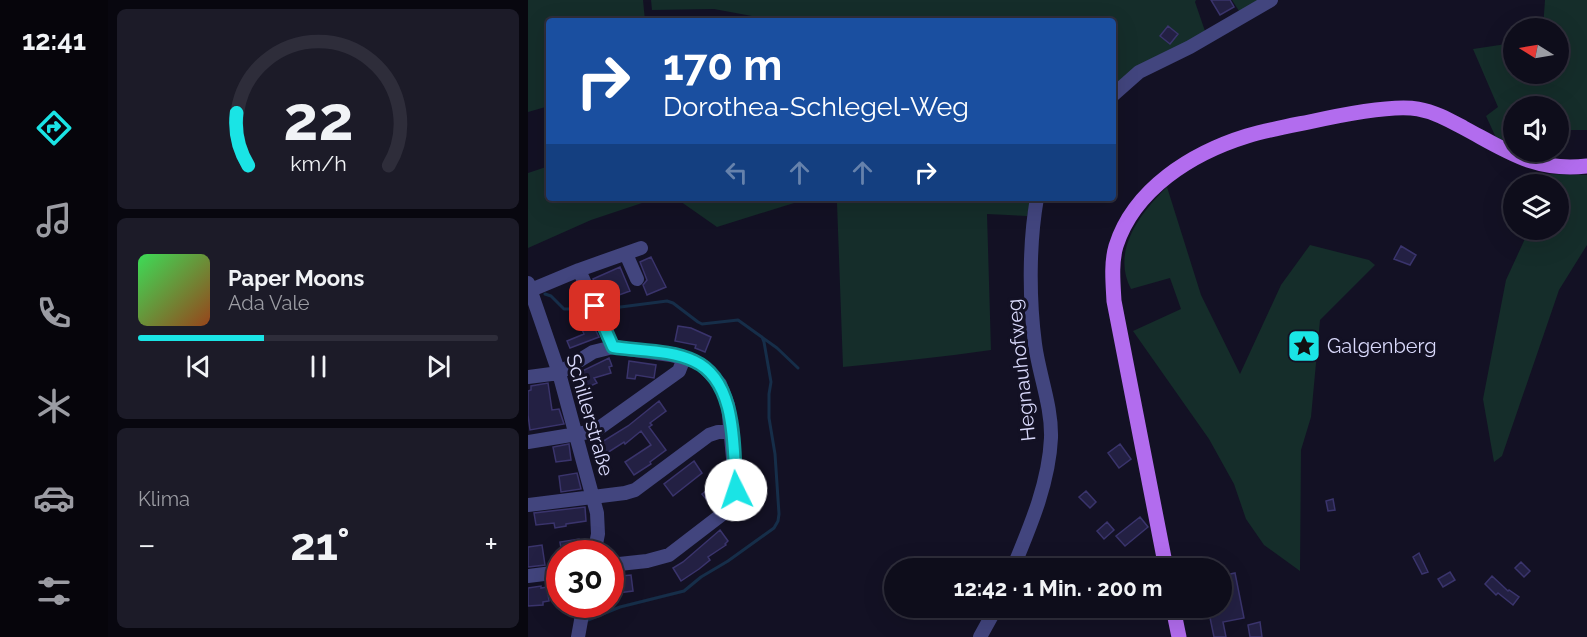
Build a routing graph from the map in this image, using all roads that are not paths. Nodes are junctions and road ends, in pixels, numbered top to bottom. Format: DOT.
graph roads {
  1 [pos="1272,0"];
  2 [pos="1116,92"];
  3 [pos="1587,166"];
  4 [pos="1037,201"];
  5 [pos="641,248"];
  6 [pos="626,254"];
  7 [pos="579,270"];
  8 [pos="637,279"];
  9 [pos="530,286"];
  10 [pos="613,347"];
  11 [pos="684,358"];
  12 [pos="559,373"];
  13 [pos="528,377"];
  14 [pos="731,432"];
  15 [pos="577,436"];
  16 [pos="528,442"];
  17 [pos="593,497"];
  18 [pos="528,505"];
  19 [pos="596,540"];
  20 [pos="1017,558"];
  21 [pos="1164,558"];
  22 [pos="624,563"];
  23 [pos="546,574"];
  24 [pos="528,576"];
  25 [pos="581,618"];
  26 [pos="990,618"];
  27 [pos="1175,618"];
  28 [pos="578,637"];
  29 [pos="980,637"];
  30 [pos="1179,637"];
  1 -- 2 [label="street"];
  3 -- 21 [label="main road"];
  4 -- 20 [label="street, Hegnauhofweg"];
  5 -- 6 [label="street"];
  6 -- 7 [label="street"];
  6 -- 8 [label="street"];
  7 -- 9 [label="street"];
  7 -- 10 [label="street"];
  9 -- 12 [label="street, Schillerstraße"];
  10 -- 11 [label="street"];
  10 -- 12 [label="street"];
  11 -- 14 [label="street"];
  11 -- 15 [label="street"];
  12 -- 13 [label="street"];
  12 -- 15 [label="street, Schillerstraße"];
  14 -- 17 [label="street"];
  14 -- 22 [label="street"];
  15 -- 16 [label="street"];
  15 -- 17 [label="street, Schillerstraße"];
  17 -- 18 [label="street"];
  17 -- 19 [label="street, Schillerstraße"];
  23 -- 24 [label="street"];
  25 -- 28 [label="street"];
  26 -- 29 [label="street"];
  27 -- 30 [label="main road"];
}
